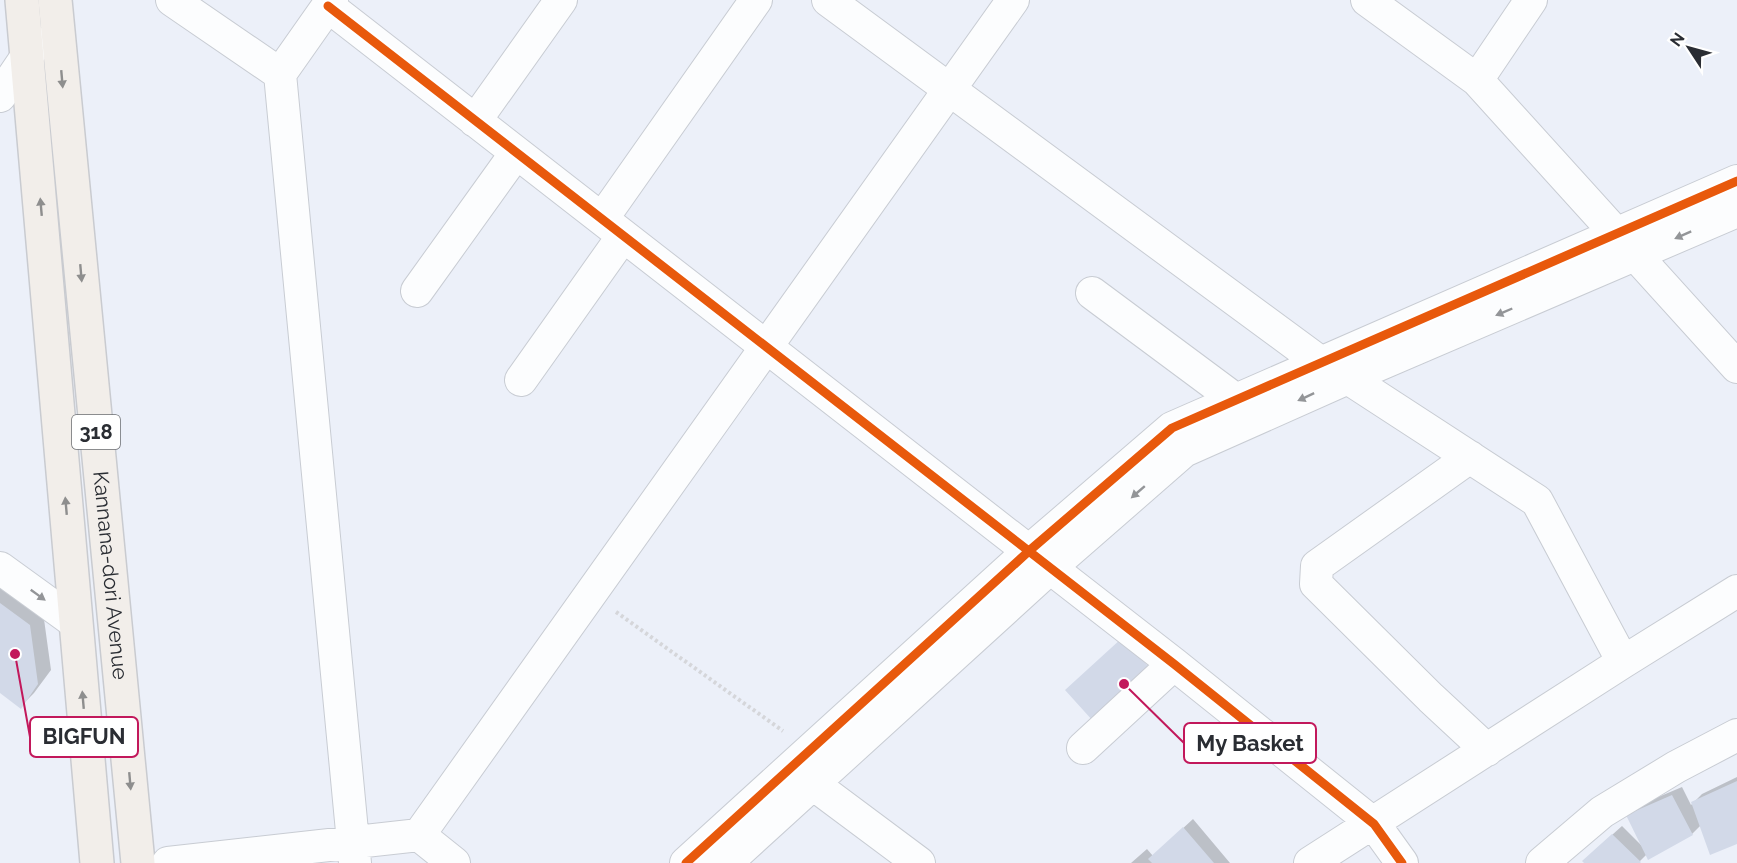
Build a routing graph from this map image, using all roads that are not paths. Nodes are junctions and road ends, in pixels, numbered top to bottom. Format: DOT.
graph roads {
  1 [pos="22,0"];
  2 [pos="172,0"];
  3 [pos="561,0"];
  4 [pos="756,0"];
  5 [pos="828,0"];
  6 [pos="1013,0"];
  7 [pos="1367,0"];
  8 [pos="1531,0"];
  9 [pos="330,3"];
  10 [pos="60,6"];
  11 [pos="28,54"];
  12 [pos="280,75"];
  13 [pos="1477,80"];
  14 [pos="950,90"];
  15 [pos="0,96"];
  16 [pos="475,121"];
  17 [pos="516,153"];
  18 [pos="1737,180"];
  19 [pos="1737,211"];
  20 [pos="613,227"];
  21 [pos="1627,245"];
  22 [pos="417,291"];
  23 [pos="1092,293"];
  24 [pos="767,347"];
  25 [pos="1737,367"];
  26 [pos="1334,371"];
  27 [pos="521,380"];
  28 [pos="1236,400"];
  29 [pos="1470,457"];
  30 [pos="1040,560"];
  31 [pos="0,567"];
  32 [pos="1737,591"];
  33 [pos="76,623"];
  34 [pos="1623,662"];
  35 [pos="1174,664"];
  36 [pos="1737,735"];
  37 [pos="1083,748"];
  38 [pos="1487,750"];
  39 [pos="805,767"];
  40 [pos="1374,824"];
  41 [pos="419,835"];
  42 [pos="354,853"];
  43 [pos="97,863"];
  44 [pos="138,863"];
  45 [pos="168,863"];
  46 [pos="454,863"];
  47 [pos="686,863"];
  48 [pos="726,863"];
  49 [pos="919,863"];
  50 [pos="1310,863"];
  51 [pos="1402,863"];
  52 [pos="1542,863"];
  1 -- 11 [label="main road, Kannana-dori Avenue / 318"];
  2 -- 12 [label="street"];
  3 -- 16 [label="street"];
  4 -- 20 [label="street"];
  5 -- 14 [label="street"];
  6 -- 14 [label="street"];
  7 -- 13 [label="street"];
  8 -- 13 [label="street"];
  9 -- 12 [label="street"];
  9 -- 16 [label="street"];
  10 -- 11 [label="street"];
  10 -- 44 [label="main road, Kannana-dori Avenue / 318, one-way"];
  11 -- 15 [label="street"];
  33 -- 11 [label="main road, Kannana-dori Avenue / 318, one-way"];
  12 -- 42 [label="street"];
  13 -- 21 [label="street"];
  14 -- 24 [label="street"];
  14 -- 26 [label="street"];
  16 -- 17 [label="street"];
  17 -- 20 [label="street"];
  17 -- 22 [label="street"];
  18 -- 21 [label="street"];
  19 -- 21 [label="street, one-way"];
  20 -- 24 [label="street"];
  20 -- 27 [label="street"];
  21 -- 25 [label="street"];
  21 -- 26 [label="street"];
  23 -- 28 [label="street"];
  24 -- 30 [label="street"];
  24 -- 41 [label="street"];
  26 -- 28 [label="street"];
  26 -- 29 [label="street"];
  26 -- 30 [label="street, one-way"];
  28 -- 30 [label="street"];
  29 -- 34 [label="street"];
  29 -- 38 [label="street"];
  30 -- 35 [label="street"];
  30 -- 39 [label="street"];
  31 -- 33 [label="street, one-way"];
  32 -- 34 [label="street"];
  43 -- 33 [label="main road, Kannana-dori Avenue / 318, one-way"];
  34 -- 38 [label="street"];
  35 -- 37 [label="street"];
  35 -- 40 [label="street"];
  36 -- 52 [label="street"];
  38 -- 40 [label="street"];
  39 -- 47 [label="street"];
  39 -- 48 [label="street"];
  39 -- 49 [label="street"];
  40 -- 50 [label="street"];
  40 -- 51 [label="street"];
  41 -- 42 [label="street"];
  41 -- 46 [label="street"];
  42 -- 45 [label="street"];
}
